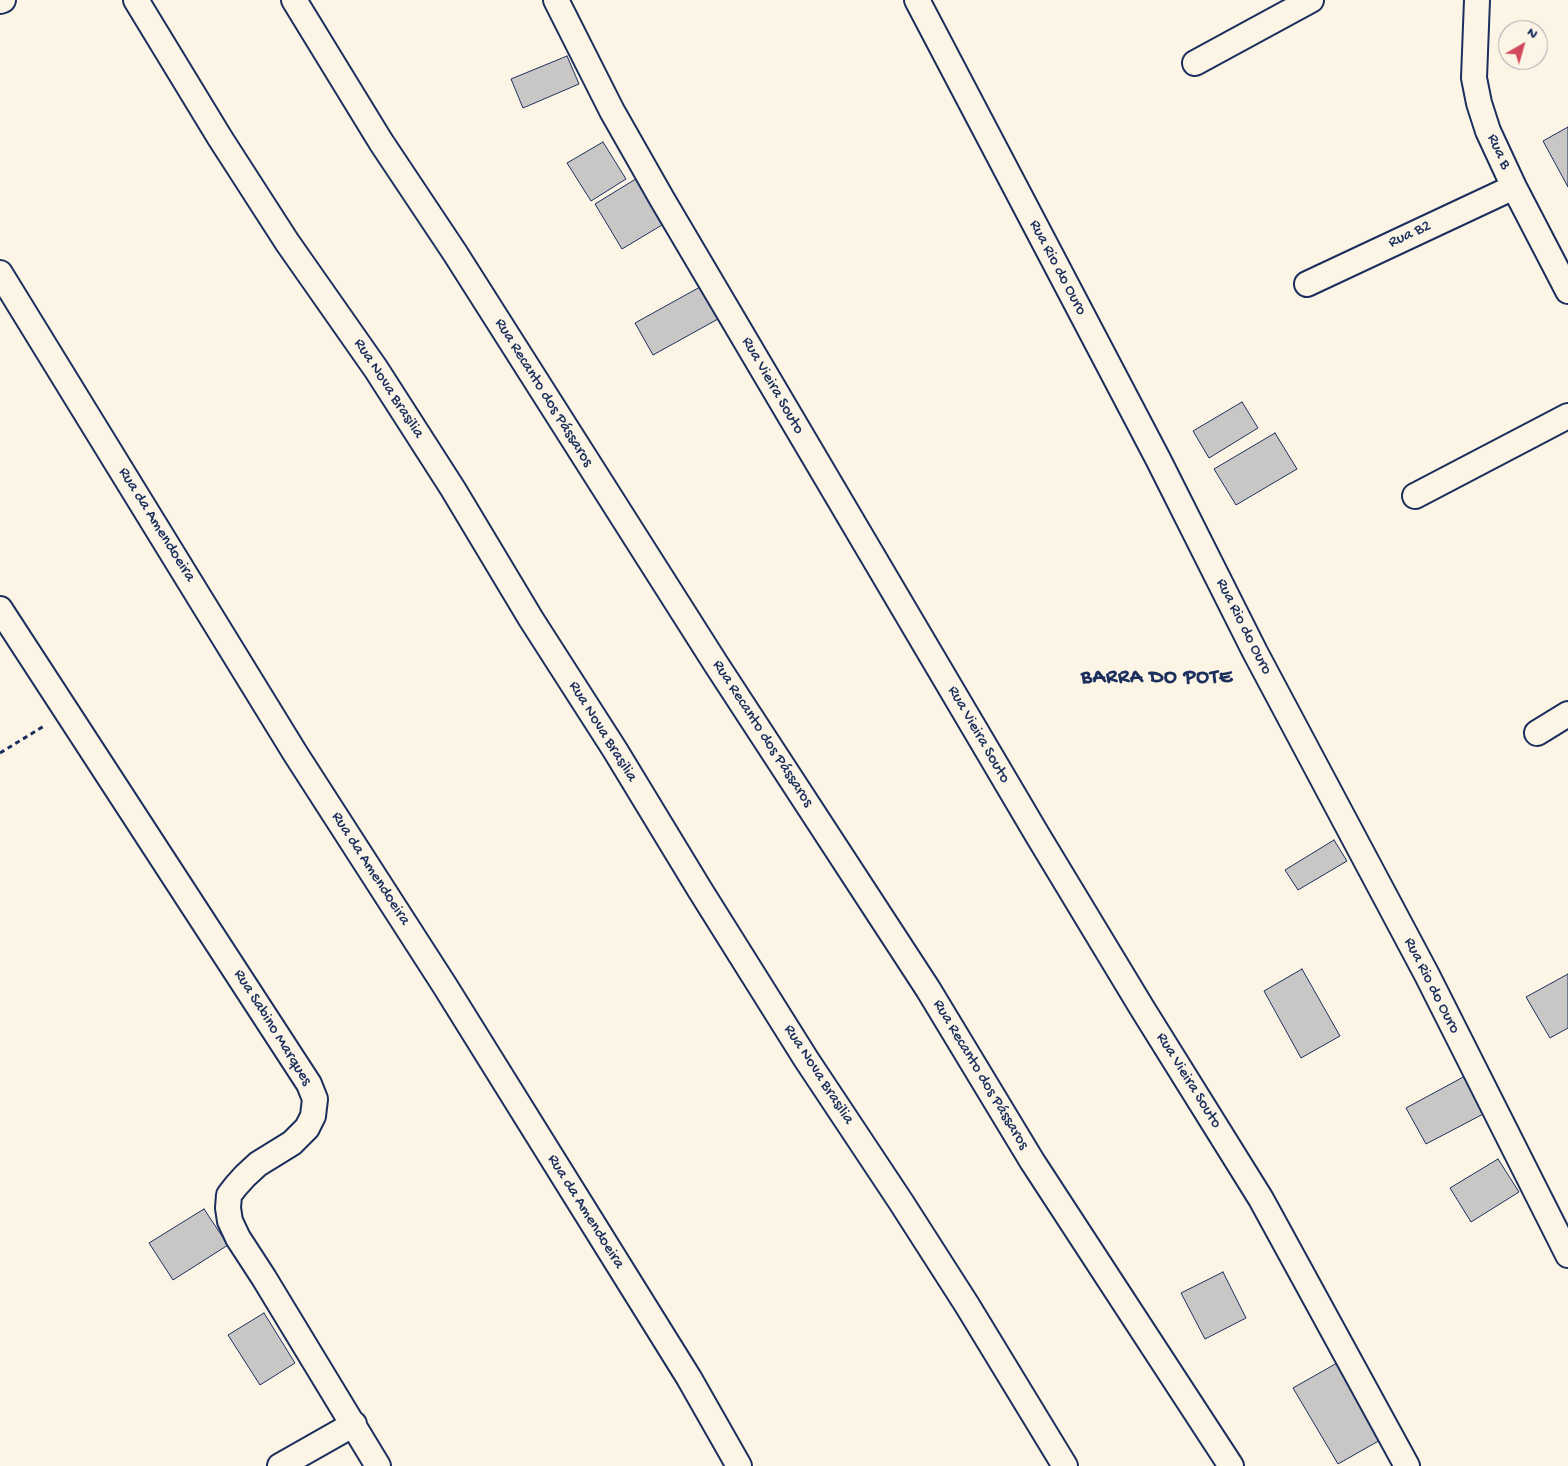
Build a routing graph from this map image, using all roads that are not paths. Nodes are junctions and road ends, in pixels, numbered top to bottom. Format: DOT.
graph roads {
  1 [pos="136,0"];
  2 [pos="294,0"];
  3 [pos="556,0"];
  4 [pos="917,0"];
  5 [pos="1310,0"];
  6 [pos="1477,0"];
  7 [pos="1195,63"];
  8 [pos="1514,187"];
  9 [pos="0,273"];
  10 [pos="1307,284"];
  11 [pos="1568,291"];
  12 [pos="1568,416"];
  13 [pos="1415,496"];
  14 [pos="0,609"];
  15 [pos="1568,714"];
  16 [pos="1537,733"];
  17 [pos="1568,1255"];
  18 [pos="354,1424"];
  19 [pos="280,1466"];
  20 [pos="378,1466"];
  21 [pos="739,1466"];
  22 [pos="1065,1466"];
  23 [pos="1231,1466"];
  24 [pos="1407,1466"];
  1 -- 22 [label="street, Rua Nova Brasilia"];
  2 -- 23 [label="street, Rua Recanto dos Pássaros"];
  3 -- 24 [label="street, Rua Vieira Souto"];
  4 -- 17 [label="street, Rua Rio do Ouro"];
  5 -- 7 [label="street"];
  6 -- 8 [label="street, Rua B"];
  8 -- 10 [label="street, Rua B2"];
  8 -- 11 [label="street, Rua B"];
  9 -- 21 [label="street, Rua da Amendoeira"];
  12 -- 13 [label="street"];
  14 -- 18 [label="street, Rua Sabino Marques"];
  15 -- 16 [label="street"];
  18 -- 19 [label="street"];
  18 -- 20 [label="street, Rua Sabino Marques"];
}
